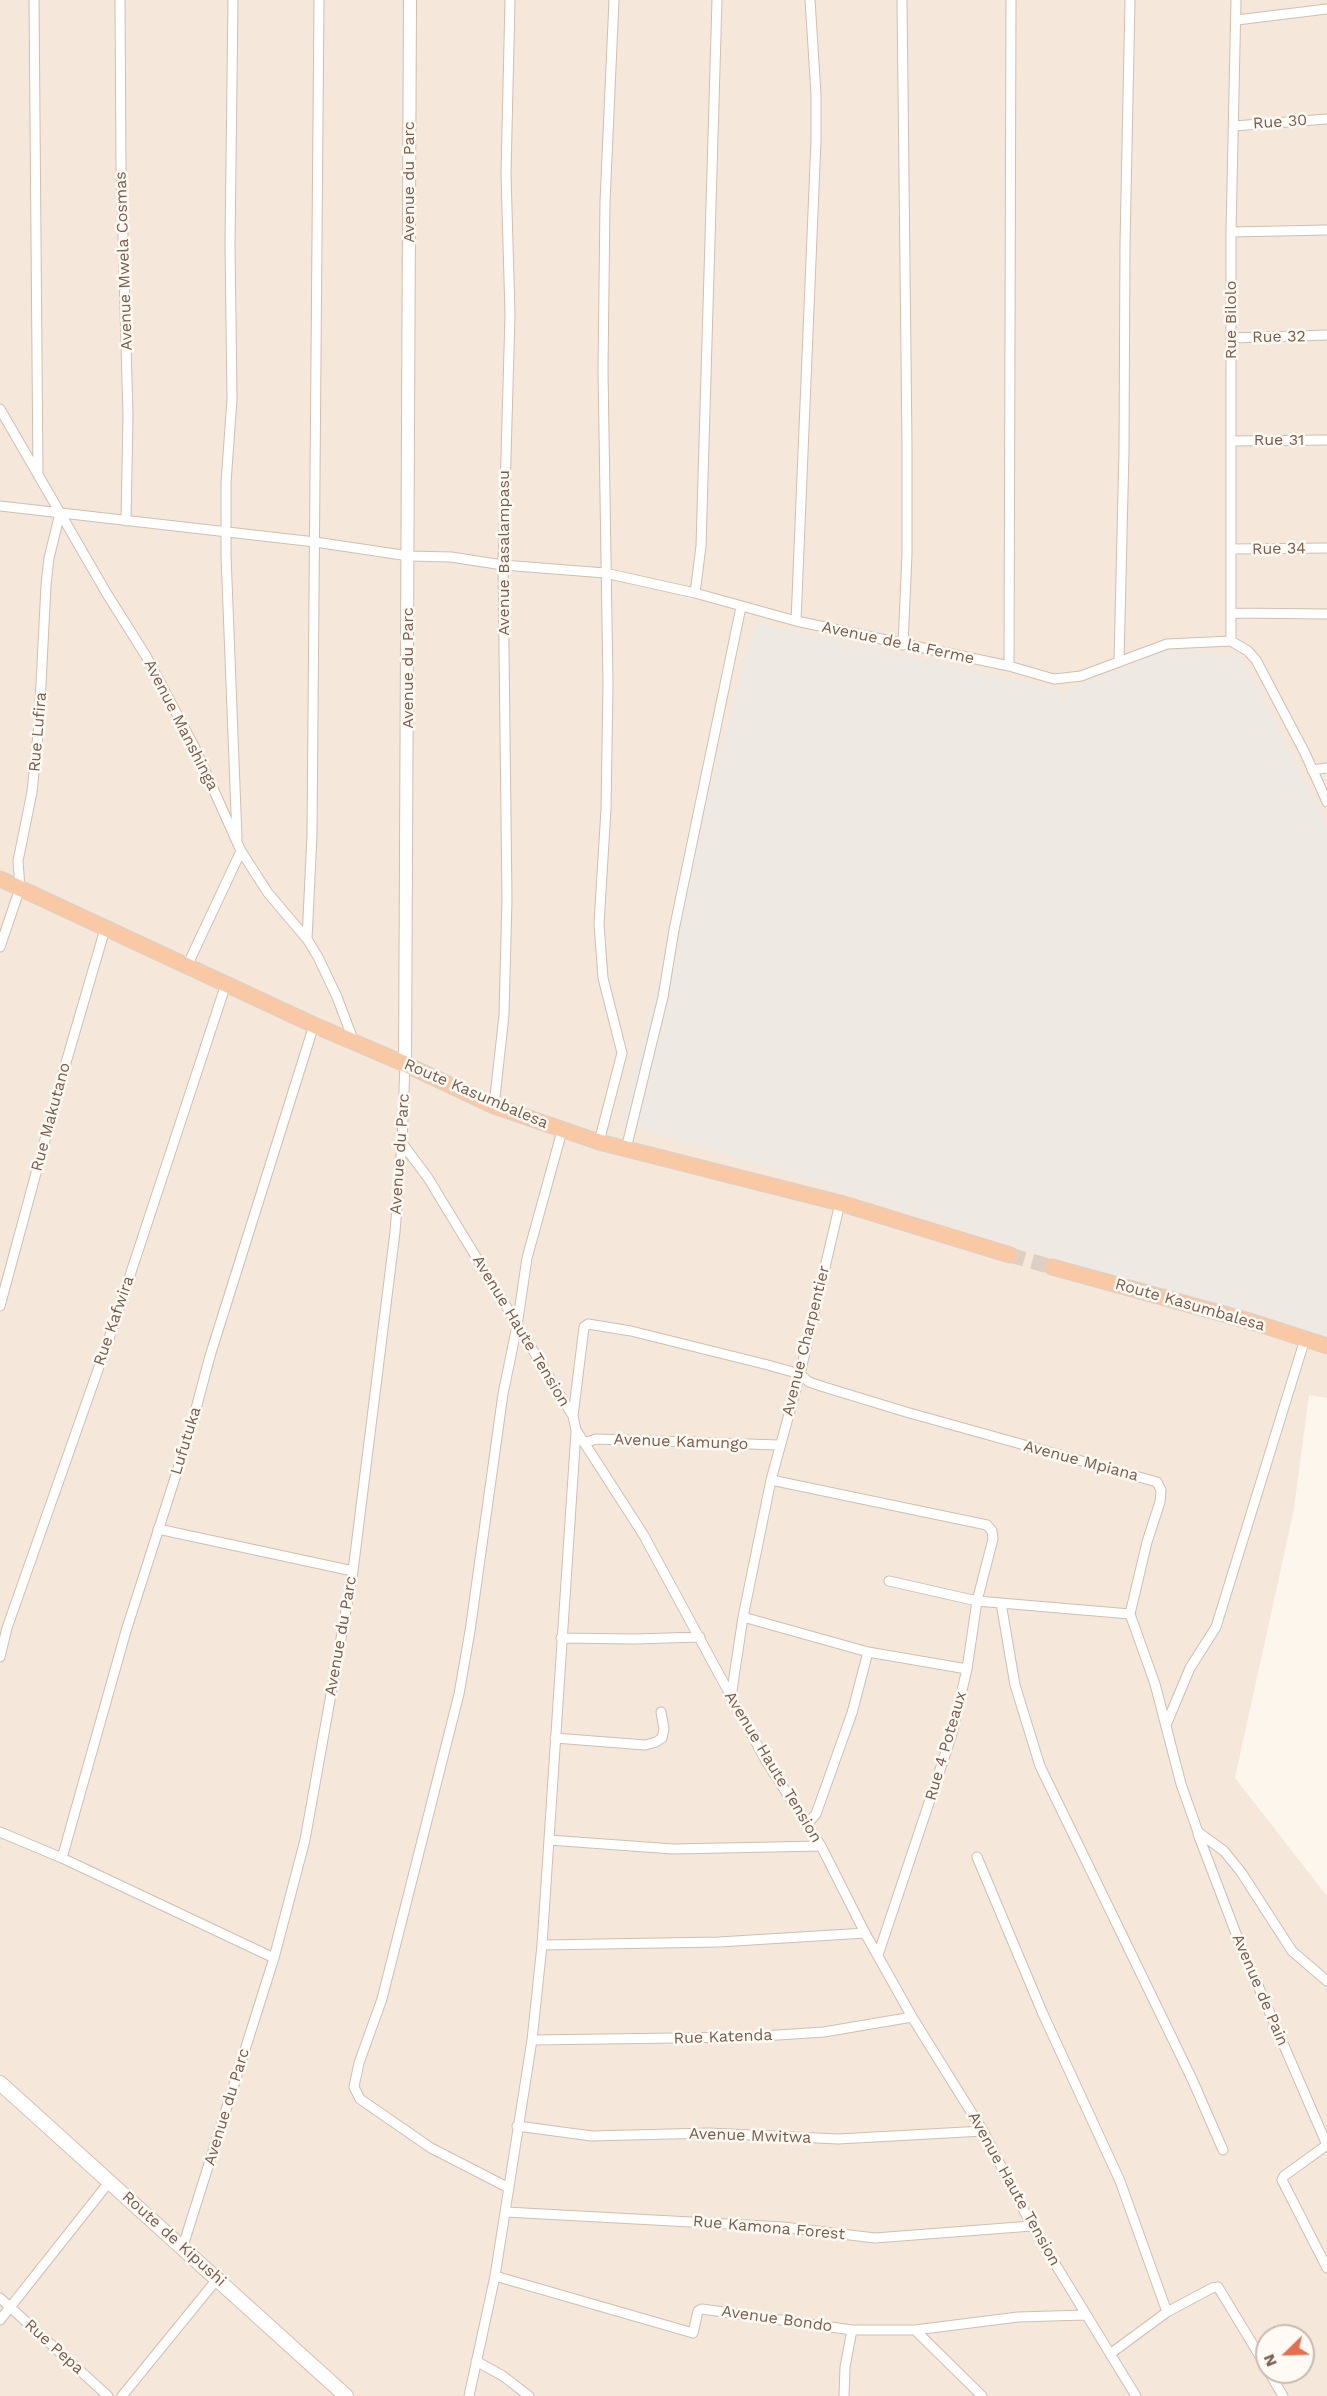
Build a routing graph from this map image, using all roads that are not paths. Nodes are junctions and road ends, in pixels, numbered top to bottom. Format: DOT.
graph roads {
  1 [pos="34,0"];
  2 [pos="120,0"];
  3 [pos="233,0"];
  4 [pos="319,0"];
  5 [pos="410,0"];
  6 [pos="510,0"];
  7 [pos="614,0"];
  8 [pos="717,0"];
  9 [pos="810,0"];
  10 [pos="902,0"];
  11 [pos="1011,0"];
  12 [pos="1130,0"];
  13 [pos="1236,0"];
  14 [pos="1327,9"];
  15 [pos="1237,20"];
  16 [pos="1327,119"];
  17 [pos="1234,126"];
  18 [pos="1327,230"];
  19 [pos="1231,232"];
  20 [pos="1327,335"];
  21 [pos="1231,338"];
  22 [pos="0,410"];
  23 [pos="1327,440"];
  24 [pos="1231,441"];
  25 [pos="38,475"];
  26 [pos="0,506"];
  27 [pos="60,513"];
  28 [pos="126,521"];
  29 [pos="226,532"];
  30 [pos="315,542"];
  31 [pos="1327,548"];
  32 [pos="1232,549"];
  33 [pos="409,556"];
  34 [pos="503,565"];
  35 [pos="605,573"];
  36 [pos="695,593"];
  37 [pos="741,607"];
  38 [pos="1233,613"];
  39 [pos="1327,614"];
  40 [pos="796,621"];
  41 [pos="1231,641"];
  42 [pos="903,645"];
  43 [pos="1119,661"];
  44 [pos="1009,666"];
  45 [pos="1327,768"];
  46 [pos="1312,770"];
  47 [pos="1327,802"];
  48 [pos="237,838"];
  49 [pos="241,851"];
  50 [pos="0,879"];
  51 [pos="20,888"];
  52 [pos="105,929"];
  53 [pos="307,939"];
  54 [pos="0,947"];
  55 [pos="186,966"];
  56 [pos="226,984"];
  57 [pos="314,1025"];
  58 [pos="354,1042"];
  59 [pos="405,1064"];
  60 [pos="494,1106"];
  61 [pos="562,1131"];
  62 [pos="599,1142"];
  63 [pos="402,1143"];
  64 [pos="626,1149"];
  65 [pos="840,1203"];
  66 [pos="1010,1254"];
  67 [pos="1052,1266"];
  68 [pos="0,1306"];
  69 [pos="517,1326"];
  70 [pos="1305,1339"];
  71 [pos="1327,1346"];
  72 [pos="800,1374"];
  73 [pos="573,1416"];
  74 [pos="576,1430"];
  75 [pos="584,1443"];
  76 [pos="779,1445"];
  77 [pos="771,1480"];
  78 [pos="158,1529"];
  79 [pos="353,1571"];
  80 [pos="889,1581"];
  81 [pos="977,1601"];
  82 [pos="1001,1603"];
  83 [pos="1130,1614"];
  84 [pos="743,1617"];
  85 [pos="700,1637"];
  86 [pos="561,1638"];
  87 [pos="868,1652"];
  88 [pos="0,1658"];
  89 [pos="967,1669"];
  90 [pos="731,1696"];
  91 [pos="661,1712"];
  92 [pos="1166,1725"];
  93 [pos="555,1738"];
  94 [pos="808,1823"];
  95 [pos="0,1832"];
  96 [pos="1198,1832"];
  97 [pos="549,1840"];
  98 [pos="821,1846"];
  99 [pos="978,1857"];
  100 [pos="62,1858"];
  101 [pos="864,1933"];
  102 [pos="542,1945"];
  103 [pos="878,1955"];
  104 [pos="274,1958"];
  105 [pos="1327,1982"];
  106 [pos="912,2017"];
  107 [pos="532,2040"];
  108 [pos="1,2086"];
  109 [pos="517,2126"];
  110 [pos="983,2131"];
  111 [pos="1327,2145"];
  112 [pos="1223,2150"];
  113 [pos="110,2181"];
  114 [pos="509,2188"];
  115 [pos="506,2211"];
  116 [pos="1032,2226"];
  117 [pos="183,2247"];
  118 [pos="1327,2268"];
  119 [pos="495,2276"];
  120 [pos="218,2278"];
  121 [pos="0,2298"];
  122 [pos="11,2308"];
  123 [pos="1167,2312"];
  124 [pos="1085,2315"];
  125 [pos="0,2320"];
  126 [pos="852,2330"];
  127 [pos="915,2330"];
  128 [pos="1255,2348"];
  129 [pos="1110,2354"];
  130 [pos="476,2361"];
  131 [pos="108,2396"];
  132 [pos="122,2396"];
  133 [pos="346,2396"];
  134 [pos="469,2396"];
  135 [pos="529,2396"];
  136 [pos="844,2396"];
  137 [pos="982,2396"];
  138 [pos="1136,2396"];
  1 -- 25 [label="street"];
  2 -- 28 [label="street, Avenue Mwela Cosmas"];
  3 -- 29 [label="street"];
  4 -- 30 [label="street"];
  5 -- 33 [label="street, Avenue du Parc"];
  6 -- 34 [label="street, Avenue Basalampasu"];
  7 -- 35 [label="street"];
  8 -- 36 [label="street"];
  9 -- 40 [label="street"];
  10 -- 42 [label="street"];
  11 -- 44 [label="street"];
  12 -- 43 [label="street"];
  13 -- 15 [label="street, Rue Bilolo"];
  14 -- 15 [label="street"];
  15 -- 17 [label="street, Rue Bilolo"];
  16 -- 17 [label="street, Rue 30"];
  17 -- 19 [label="street, Rue Bilolo"];
  18 -- 19 [label="street"];
  19 -- 21 [label="street, Rue Bilolo"];
  20 -- 21 [label="street, Rue 32"];
  21 -- 24 [label="street, Rue Bilolo"];
  22 -- 25 [label="street, Avenue Manshinga"];
  23 -- 24 [label="street, Rue 31"];
  24 -- 32 [label="street, Rue Bilolo"];
  25 -- 27 [label="street, Avenue Manshinga"];
  26 -- 27 [label="street, Avenue de la Ferme"];
  27 -- 28 [label="street, Avenue de la Ferme"];
  27 -- 48 [label="street, Avenue Manshinga"];
  27 -- 51 [label="street, Rue Lufira"];
  28 -- 29 [label="street, Avenue de la Ferme"];
  29 -- 30 [label="street, Avenue de la Ferme"];
  29 -- 48 [label="street"];
  30 -- 33 [label="street, Avenue de la Ferme"];
  30 -- 53 [label="street"];
  31 -- 32 [label="street, Rue 34"];
  32 -- 38 [label="street, Rue Bilolo"];
  33 -- 34 [label="street, Avenue de la Ferme"];
  33 -- 59 [label="street, Avenue du Parc"];
  34 -- 35 [label="street, Avenue de la Ferme"];
  34 -- 60 [label="street, Avenue Basalampasu"];
  35 -- 36 [label="street, Avenue de la Ferme"];
  35 -- 62 [label="street"];
  36 -- 37 [label="street, Avenue de la Ferme"];
  37 -- 40 [label="street, Avenue de la Ferme"];
  37 -- 64 [label="street"];
  38 -- 39 [label="street"];
  38 -- 41 [label="street, Rue Bilolo"];
  40 -- 42 [label="street, Avenue de la Ferme"];
  41 -- 43 [label="street, Avenue de la Ferme"];
  41 -- 46 [label="street"];
  42 -- 44 [label="street, Avenue de la Ferme"];
  43 -- 44 [label="street, Avenue de la Ferme"];
  45 -- 46 [label="street"];
  46 -- 47 [label="street"];
  48 -- 49 [label="street, Avenue Manshinga"];
  49 -- 53 [label="street, Avenue Manshinga"];
  49 -- 55 [label="street"];
  50 -- 51 [label="highway, Route Kasumbalesa"];
  51 -- 52 [label="highway, Route Kasumbalesa"];
  51 -- 54 [label="street, Rue Lufira"];
  52 -- 55 [label="highway, Route Kasumbalesa"];
  52 -- 68 [label="street, Rue Makutano"];
  53 -- 58 [label="street, Avenue Manshinga"];
  55 -- 56 [label="highway, Route Kasumbalesa"];
  56 -- 57 [label="highway, Route Kasumbalesa"];
  56 -- 88 [label="street, Rue Kafwira"];
  57 -- 58 [label="highway, Route Kasumbalesa"];
  57 -- 78 [label="street, Lufutuka"];
  58 -- 59 [label="highway, Route Kasumbalesa"];
  59 -- 60 [label="highway, Route Kasumbalesa"];
  59 -- 63 [label="street, Avenue du Parc"];
  60 -- 61 [label="highway, Route Kasumbalesa"];
  61 -- 62 [label="highway, Route Kasumbalesa"];
  61 -- 69 [label="street"];
  62 -- 64 [label="highway, Route Kasumbalesa"];
  63 -- 69 [label="street, Avenue Haute Tension"];
  63 -- 79 [label="street, Avenue du Parc"];
  64 -- 65 [label="highway, Route Kasumbalesa"];
  65 -- 66 [label="highway, Route Kasumbalesa"];
  65 -- 72 [label="street, Avenue Charpentier"];
  67 -- 70 [label="highway, Route Kasumbalesa"];
  69 -- 73 [label="street, Avenue Haute Tension"];
  69 -- 114 [label="street"];
  70 -- 71 [label="highway, Route Kasumbalesa"];
  70 -- 92 [label="street"];
  72 -- 73 [label="street, Avenue Mpiana"];
  72 -- 76 [label="street, Avenue Charpentier"];
  72 -- 83 [label="street, Avenue Mpiana"];
  73 -- 74 [label="street, Avenue Haute Tension"];
  74 -- 75 [label="street, Avenue Haute Tension"];
  74 -- 86 [label="street"];
  75 -- 76 [label="street, Avenue Kamungo"];
  75 -- 85 [label="street, Avenue Haute Tension"];
  76 -- 77 [label="street, Avenue Charpentier"];
  77 -- 81 [label="street, Rue 4 Poteaux"];
  77 -- 84 [label="street, Avenue Charpentier"];
  78 -- 79 [label="street"];
  78 -- 100 [label="street, Lufutuka"];
  79 -- 104 [label="street, Avenue du Parc"];
  80 -- 81 [label="street"];
  81 -- 82 [label="street"];
  81 -- 89 [label="street, Rue 4 Poteaux"];
  82 -- 83 [label="street"];
  82 -- 112 [label="street"];
  83 -- 92 [label="street"];
  84 -- 87 [label="street"];
  84 -- 90 [label="street, Avenue Charpentier"];
  85 -- 86 [label="street"];
  85 -- 90 [label="street, Avenue Haute Tension"];
  86 -- 93 [label="street"];
  87 -- 89 [label="street"];
  87 -- 94 [label="street"];
  89 -- 103 [label="street, Rue 4 Poteaux"];
  90 -- 94 [label="street, Avenue Haute Tension"];
  91 -- 93 [label="street"];
  92 -- 96 [label="street"];
  93 -- 97 [label="street"];
  94 -- 98 [label="street, Avenue Haute Tension"];
  95 -- 100 [label="street"];
  96 -- 105 [label="street"];
  96 -- 111 [label="street, Avenue de Pain"];
  97 -- 98 [label="street"];
  97 -- 102 [label="street"];
  98 -- 101 [label="street, Avenue Haute Tension"];
  99 -- 123 [label="street"];
  100 -- 104 [label="street"];
  101 -- 102 [label="street"];
  101 -- 103 [label="street, Avenue Haute Tension"];
  102 -- 107 [label="street"];
  103 -- 106 [label="street, Avenue Haute Tension"];
  104 -- 117 [label="street, Avenue du Parc"];
  106 -- 107 [label="street, Rue Katenda"];
  106 -- 110 [label="street, Avenue Haute Tension"];
  107 -- 109 [label="street"];
  108 -- 113 [label="main road, Route de Kipushi"];
  109 -- 110 [label="street, Avenue Mwitwa"];
  109 -- 114 [label="street"];
  110 -- 116 [label="street, Avenue Haute Tension"];
  111 -- 118 [label="street"];
  113 -- 117 [label="main road, Route de Kipushi"];
  113 -- 122 [label="street"];
  114 -- 115 [label="street"];
  115 -- 116 [label="street, Rue Kamona Forest"];
  115 -- 119 [label="street"];
  116 -- 124 [label="street, Avenue Haute Tension"];
  117 -- 120 [label="main road, Route de Kipushi"];
  119 -- 126 [label="street, Avenue Bondo"];
  119 -- 130 [label="street"];
  120 -- 132 [label="street"];
  120 -- 133 [label="main road, Route de Kipushi"];
  121 -- 122 [label="street, Rue Pepa"];
  122 -- 125 [label="street"];
  122 -- 131 [label="street, Rue Pepa"];
  123 -- 128 [label="street"];
  123 -- 129 [label="street"];
  124 -- 127 [label="street, Avenue Bondo"];
  124 -- 129 [label="street, Avenue Haute Tension"];
  126 -- 127 [label="street, Avenue Bondo"];
  126 -- 136 [label="street"];
  127 -- 137 [label="street"];
  129 -- 138 [label="street, Avenue Haute Tension"];
  130 -- 134 [label="street"];
  130 -- 135 [label="street"];
}
